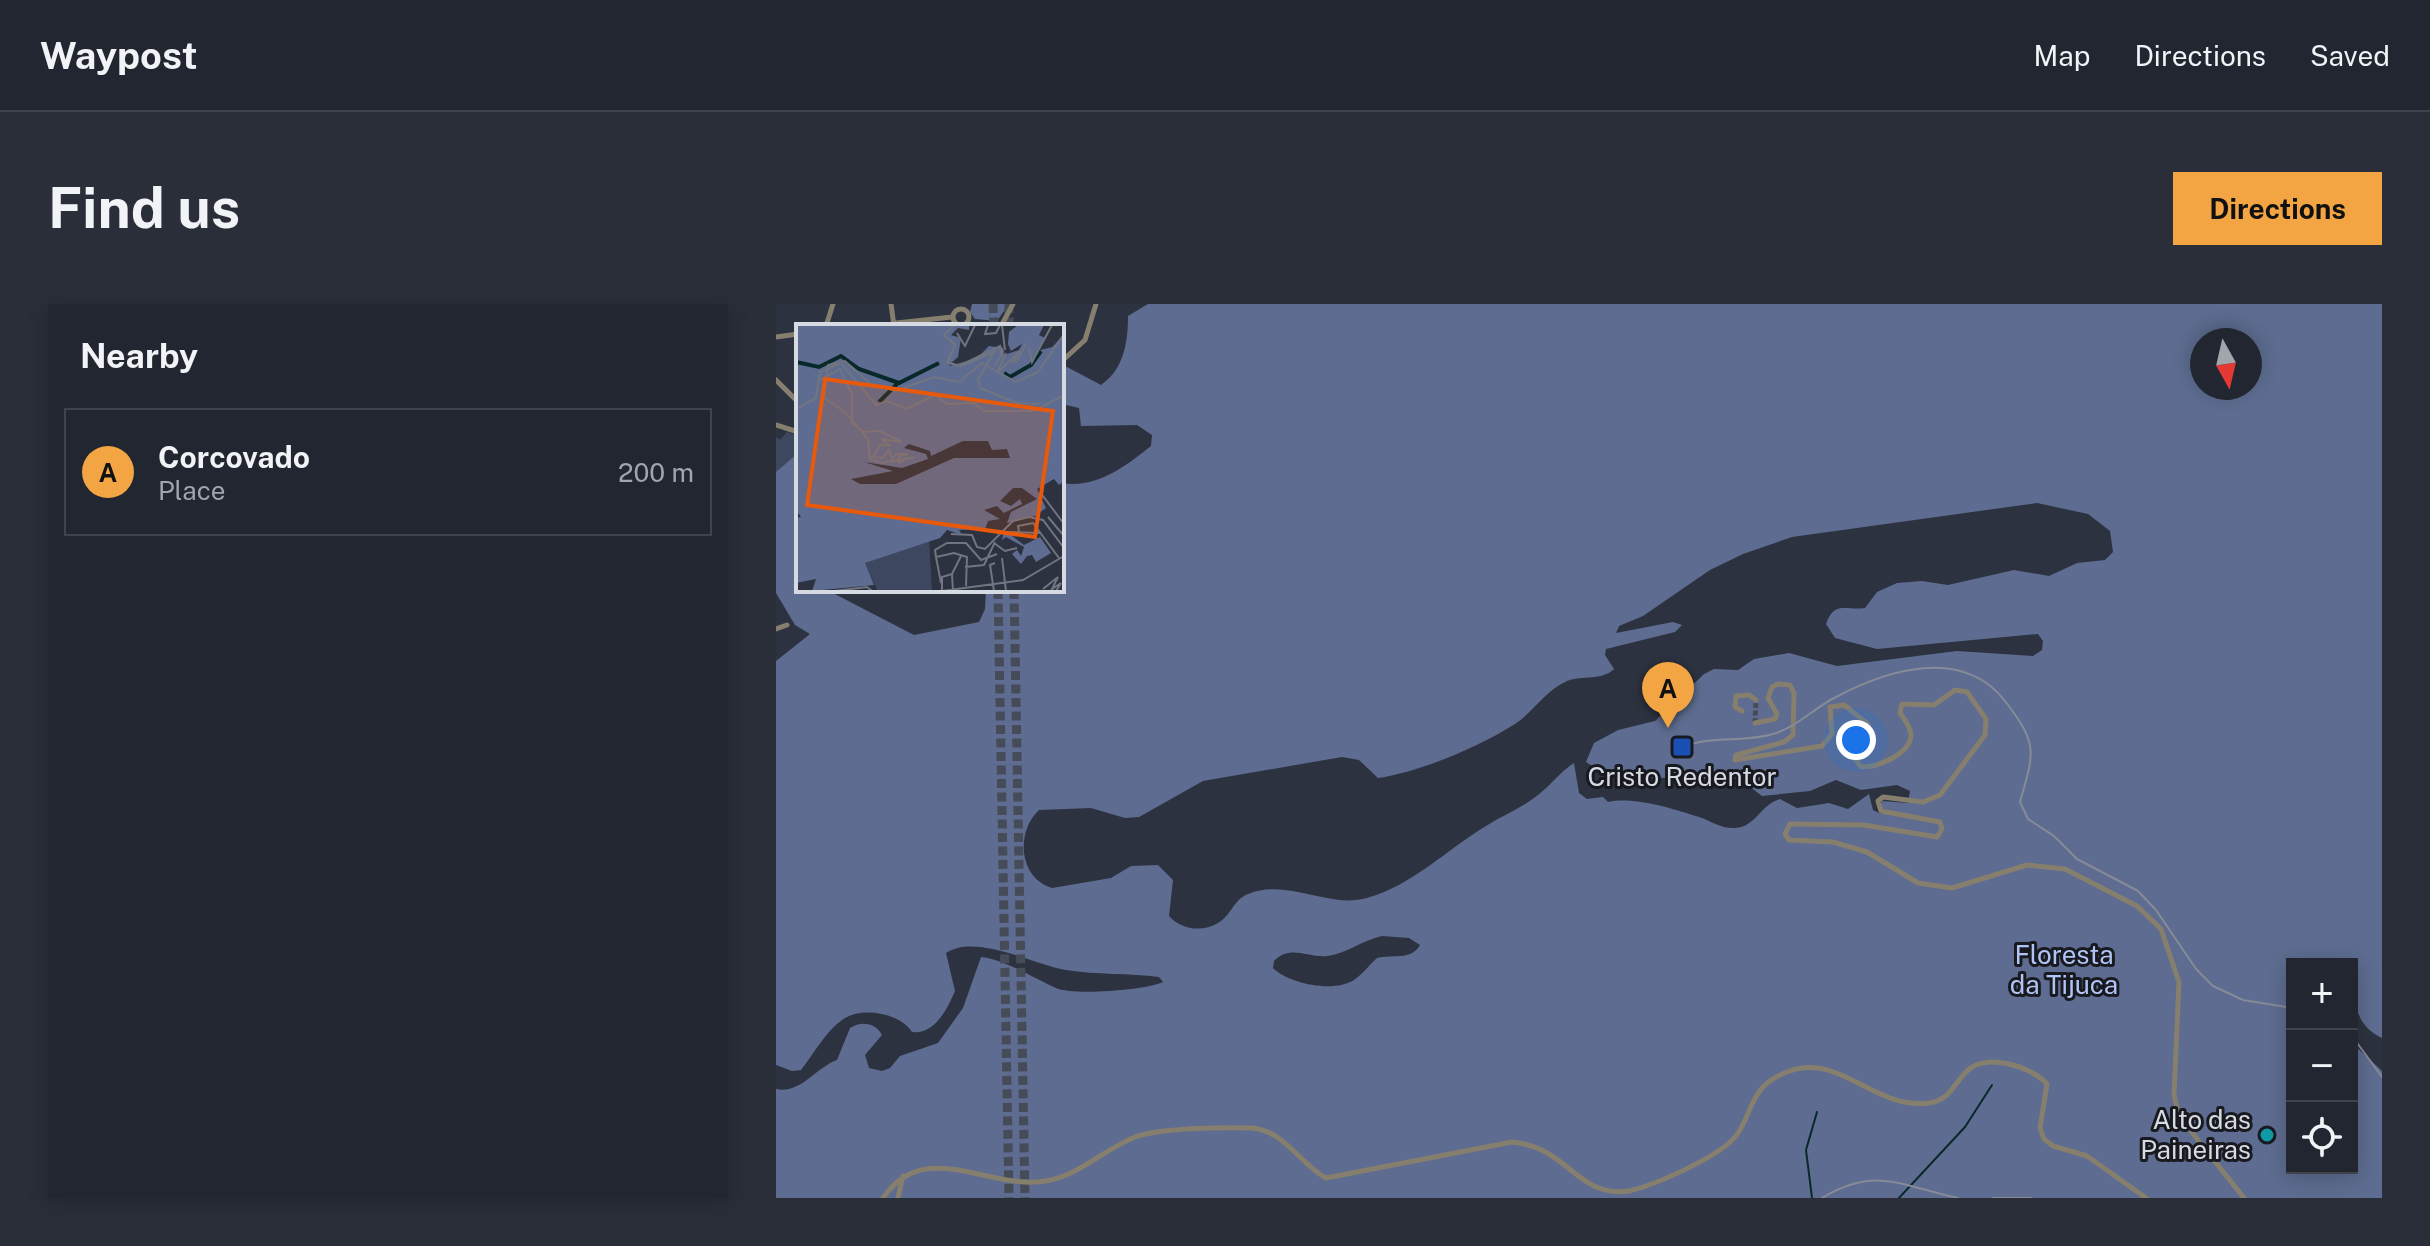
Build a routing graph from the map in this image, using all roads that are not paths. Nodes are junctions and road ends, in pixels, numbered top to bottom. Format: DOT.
graph roads {
  1 [pos="833,304"];
  2 [pos="891,304"];
  3 [pos="1013,304"];
  4 [pos="1096,304"];
  5 [pos="952,317"];
  6 [pos="827,324"];
  7 [pos="894,324"];
  8 [pos="901,324"];
  9 [pos="1002,324"];
  10 [pos="796,334"];
  11 [pos="776,337"];
  12 [pos="1064,359"];
  13 [pos="776,380"];
  14 [pos="796,400"];
  15 [pos="776,425"];
  16 [pos="796,431"];
  17 [pos="787,625"];
  18 [pos="776,629"];
  19 [pos="1756,700"];
  20 [pos="1742,711"];
  21 [pos="1755,723"];
  22 [pos="903,1175"];
  23 [pos="883,1198"];
  24 [pos="896,1198"];
  25 [pos="2146,1198"];
  26 [pos="2244,1198"];
  1 -- 6 [label="street"];
  2 -- 7 [label="street"];
  3 -- 9 [label="street"];
  4 -- 12 [label="street"];
  5 -- 8 [label="street"];
  10 -- 11 [label="street"];
  13 -- 14 [label="street"];
  15 -- 16 [label="street"];
  17 -- 18 [label="street"];
  19 -- 20 [label="street"];
  21 -- 26 [label="street"];
  22 -- 23 [label="street"];
  22 -- 24 [label="street"];
  22 -- 25 [label="street"];
  23 -- 24 [label="street"];
}
